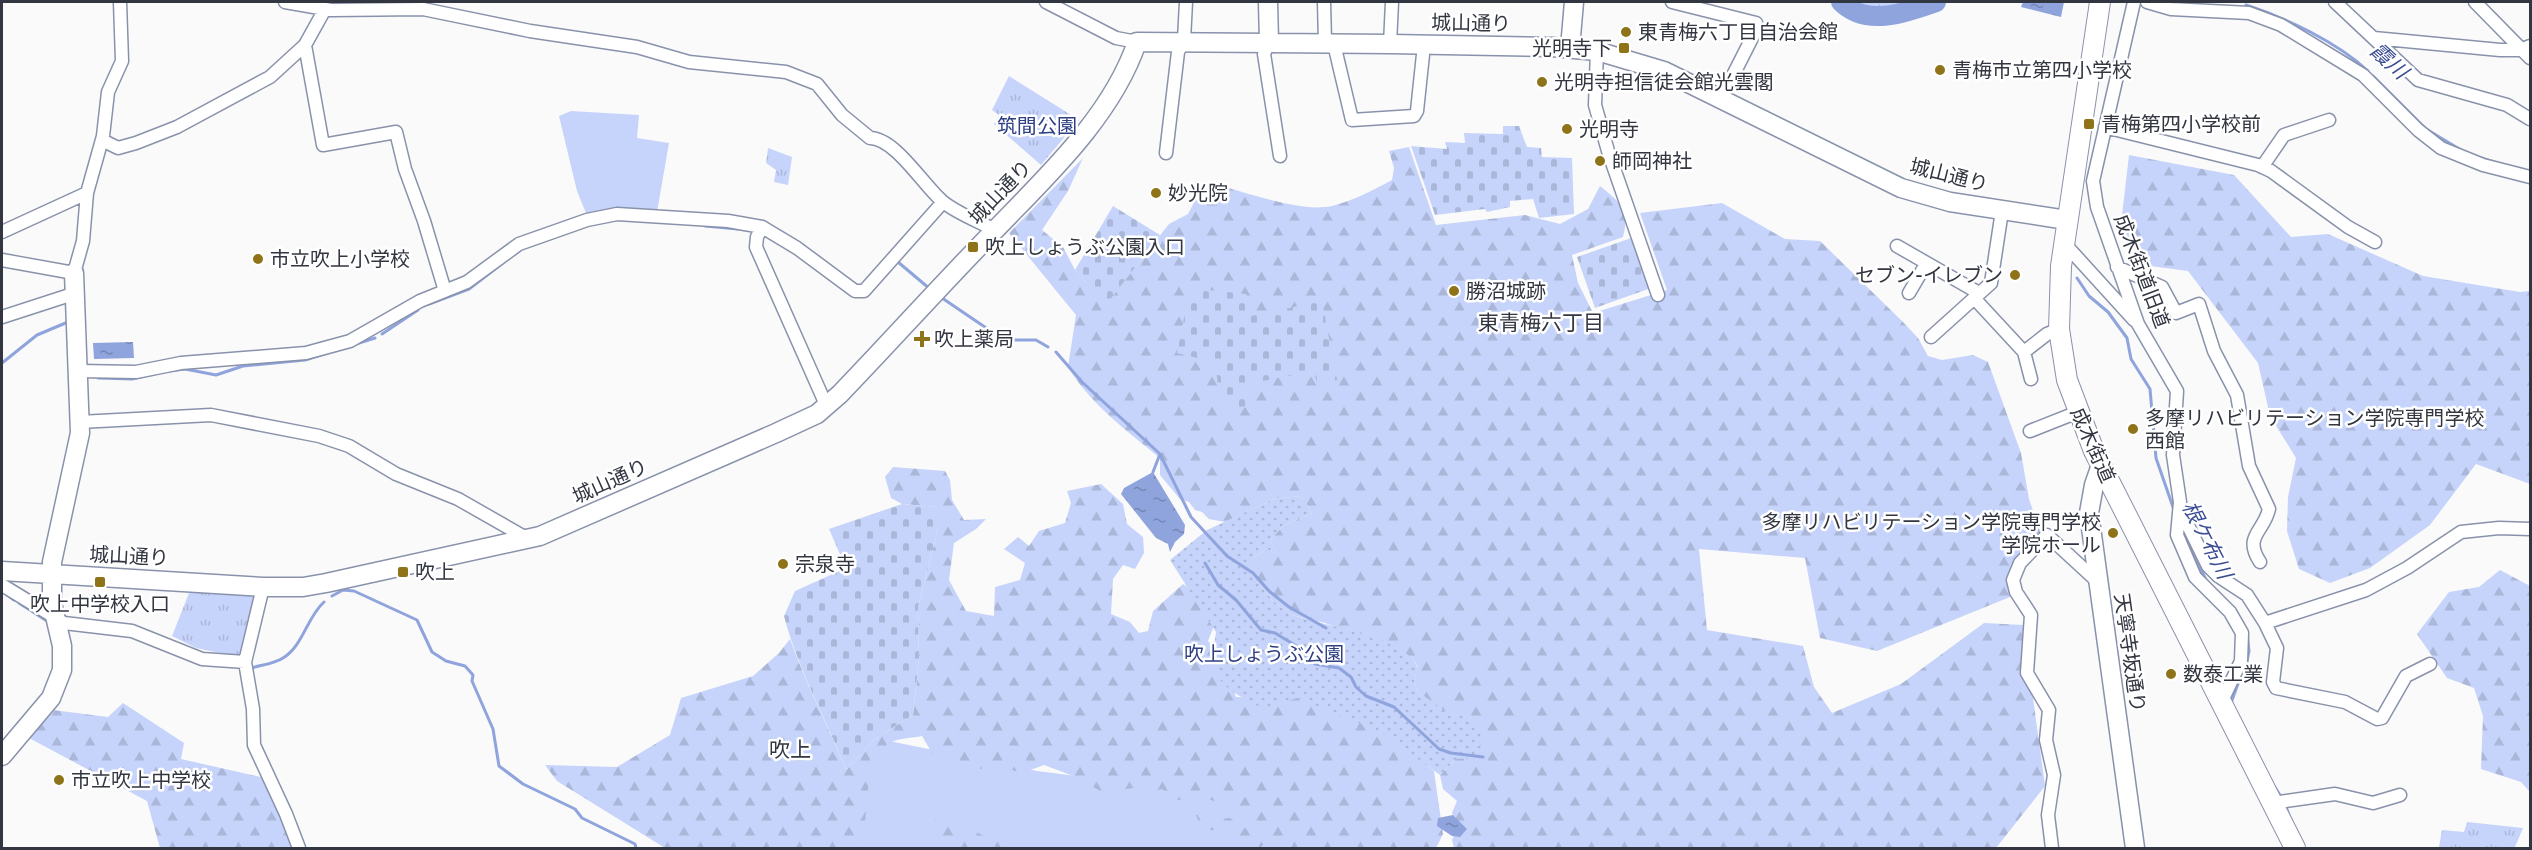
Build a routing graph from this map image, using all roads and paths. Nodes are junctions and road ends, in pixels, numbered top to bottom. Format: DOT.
graph roads {
  1 [pos="120,2"];
  2 [pos="285,2"];
  3 [pos="1046,2"];
  4 [pos="1186,2"];
  5 [pos="1268,2"];
  6 [pos="1324,2"];
  7 [pos="1392,2"];
  8 [pos="1574,2"];
  9 [pos="1672,2"];
  10 [pos="2100,2"];
  11 [pos="2134,2"];
  12 [pos="2147,2"];
  13 [pos="2335,2"];
  14 [pos="2475,2"];
  15 [pos="1686,4"];
  16 [pos="329,7"];
  17 [pos="2374,38"];
  18 [pos="1184,40"];
  19 [pos="1137,42"];
  20 [pos="1269,42"];
  21 [pos="1330,43"];
  22 [pos="1390,44"];
  23 [pos="304,45"];
  24 [pos="1424,45"];
  25 [pos="1570,48"];
  26 [pos="2525,48"];
  27 [pos="1597,51"];
  28 [pos="2530,58"];
  29 [pos="1721,99"];
  30 [pos="2530,119"];
  31 [pos="2329,120"];
  32 [pos="2105,127"];
  33 [pos="102,140"];
  34 [pos="1166,153"];
  35 [pos="1280,156"];
  36 [pos="2262,167"];
  37 [pos="2530,177"];
  38 [pos="87,193"];
  39 [pos="943,202"];
  40 [pos="2002,211"];
  41 [pos="2067,220"];
  42 [pos="762,226"];
  43 [pos="995,230"];
  44 [pos="2,231"];
  45 [pos="2375,242"];
  46 [pos="2064,243"];
  47 [pos="1897,246"];
  48 [pos="2,260"];
  49 [pos="1926,264"];
  50 [pos="2117,267"];
  51 [pos="74,273"];
  52 [pos="445,291"];
  53 [pos="1909,293"];
  54 [pos="73,294"];
  55 [pos="1658,295"];
  56 [pos="1977,296"];
  57 [pos="2,316"];
  58 [pos="2138,324"];
  59 [pos="2059,329"];
  60 [pos="1931,337"];
  61 [pos="2024,352"];
  62 [pos="80,371"];
  63 [pos="2031,379"];
  64 [pos="827,407"];
  65 [pos="2078,412"];
  66 [pos="80,422"];
  67 [pos="2030,431"];
  68 [pos="2101,465"];
  69 [pos="2180,509"];
  70 [pos="2530,529"];
  71 [pos="528,539"];
  72 [pos="2260,562"];
  73 [pos="2,571"];
  74 [pos="52,574"];
  75 [pos="2098,582"];
  76 [pos="2,585"];
  77 [pos="263,587"];
  78 [pos="57,621"];
  79 [pos="2265,623"];
  80 [pos="245,662"];
  81 [pos="2430,664"];
  82 [pos="2221,703"];
  83 [pos="2,756"];
  84 [pos="2400,795"];
  85 [pos="2280,802"];
  86 [pos="2292,845"];
  87 [pos="299,849"];
  88 [pos="2052,849"];
  89 [pos="2135,849"];
  1 -- 33 [label="street"];
  2 -- 16 [label="street"];
  3 -- 19 [label="street"];
  4 -- 18 [label="street"];
  5 -- 20 [label="street"];
  6 -- 21 [label="street"];
  7 -- 22 [label="street"];
  8 -- 25 [label="street"];
  9 -- 15 [label="street"];
  10 -- 41 [label="main road, 成木街道"];
  11 -- 32 [label="street, 成木街道旧道"];
  12 -- 37 [label="street"];
  13 -- 17 [label="street"];
  14 -- 26 [label="street"];
  15 -- 29 [label="street"];
  16 -- 23 [label="street"];
  16 -- 39 [label="street"];
  17 -- 26 [label="street"];
  17 -- 30 [label="street"];
  18 -- 19 [label="street, 城山通り"];
  18 -- 20 [label="street, 城山通り"];
  18 -- 34 [label="street"];
  19 -- 43 [label="street, 城山通り"];
  20 -- 21 [label="street, 城山通り"];
  20 -- 35 [label="street"];
  21 -- 22 [label="street, 城山通り"];
  21 -- 24 [label="street"];
  22 -- 24 [label="street, 城山通り"];
  23 -- 33 [label="street"];
  23 -- 52 [label="street"];
  24 -- 25 [label="street, 城山通り"];
  25 -- 27 [label="street, 城山通り"];
  26 -- 28 [label="street"];
  27 -- 29 [label="street, 城山通り"];
  27 -- 55 [label="street"];
  29 -- 40 [label="street, 城山通り"];
  31 -- 36 [label="street"];
  32 -- 36 [label="street"];
  32 -- 50 [label="street, 成木街道旧道"];
  33 -- 38 [label="street"];
  36 -- 45 [label="street"];
  38 -- 44 [label="street"];
  38 -- 51 [label="street"];
  39 -- 42 [label="street"];
  39 -- 43 [label="street"];
  40 -- 41 [label="street, 城山通り"];
  40 -- 56 [label="street"];
  41 -- 46 [label="main road, 成木街道"];
  42 -- 52 [label="street"];
  42 -- 64 [label="street"];
  43 -- 64 [label="street, 城山通り"];
  46 -- 58 [label="street"];
  46 -- 59 [label="main road, 成木街道"];
  47 -- 49 [label="street"];
  48 -- 51 [label="street"];
  49 -- 53 [label="street"];
  49 -- 56 [label="street"];
  50 -- 58 [label="street, 成木街道旧道"];
  50 -- 72 [label="street"];
  51 -- 54 [label="street"];
  52 -- 62 [label="street"];
  54 -- 57 [label="street"];
  54 -- 62 [label="street"];
  56 -- 60 [label="street"];
  56 -- 61 [label="street"];
  58 -- 69 [label="street, 成木街道旧道"];
  59 -- 61 [label="street"];
  59 -- 65 [label="main road, 成木街道"];
  61 -- 63 [label="street"];
  62 -- 66 [label="street"];
  64 -- 71 [label="street, 城山通り"];
  65 -- 67 [label="street"];
  65 -- 68 [label="main road, 成木街道"];
  66 -- 71 [label="street"];
  66 -- 74 [label="street"];
  68 -- 75 [label="street, 天寧寺坂通り"];
  68 -- 82 [label="main road, 成木街道"];
  69 -- 79 [label="street"];
  69 -- 82 [label="street, 成木街道旧道"];
  70 -- 79 [label="street"];
  71 -- 77 [label="street, 城山通り"];
  73 -- 74 [label="street, 城山通り"];
  74 -- 77 [label="street, 城山通り"];
  74 -- 78 [label="street"];
  75 -- 88 [label="street"];
  75 -- 89 [label="street, 天寧寺坂通り"];
  76 -- 78 [label="street"];
  77 -- 80 [label="street"];
  78 -- 80 [label="street"];
  78 -- 83 [label="street"];
  79 -- 81 [label="street"];
  80 -- 87 [label="street"];
  82 -- 85 [label="main road, 成木街道"];
  84 -- 85 [label="street"];
  85 -- 86 [label="main road, 成木街道"];
}
